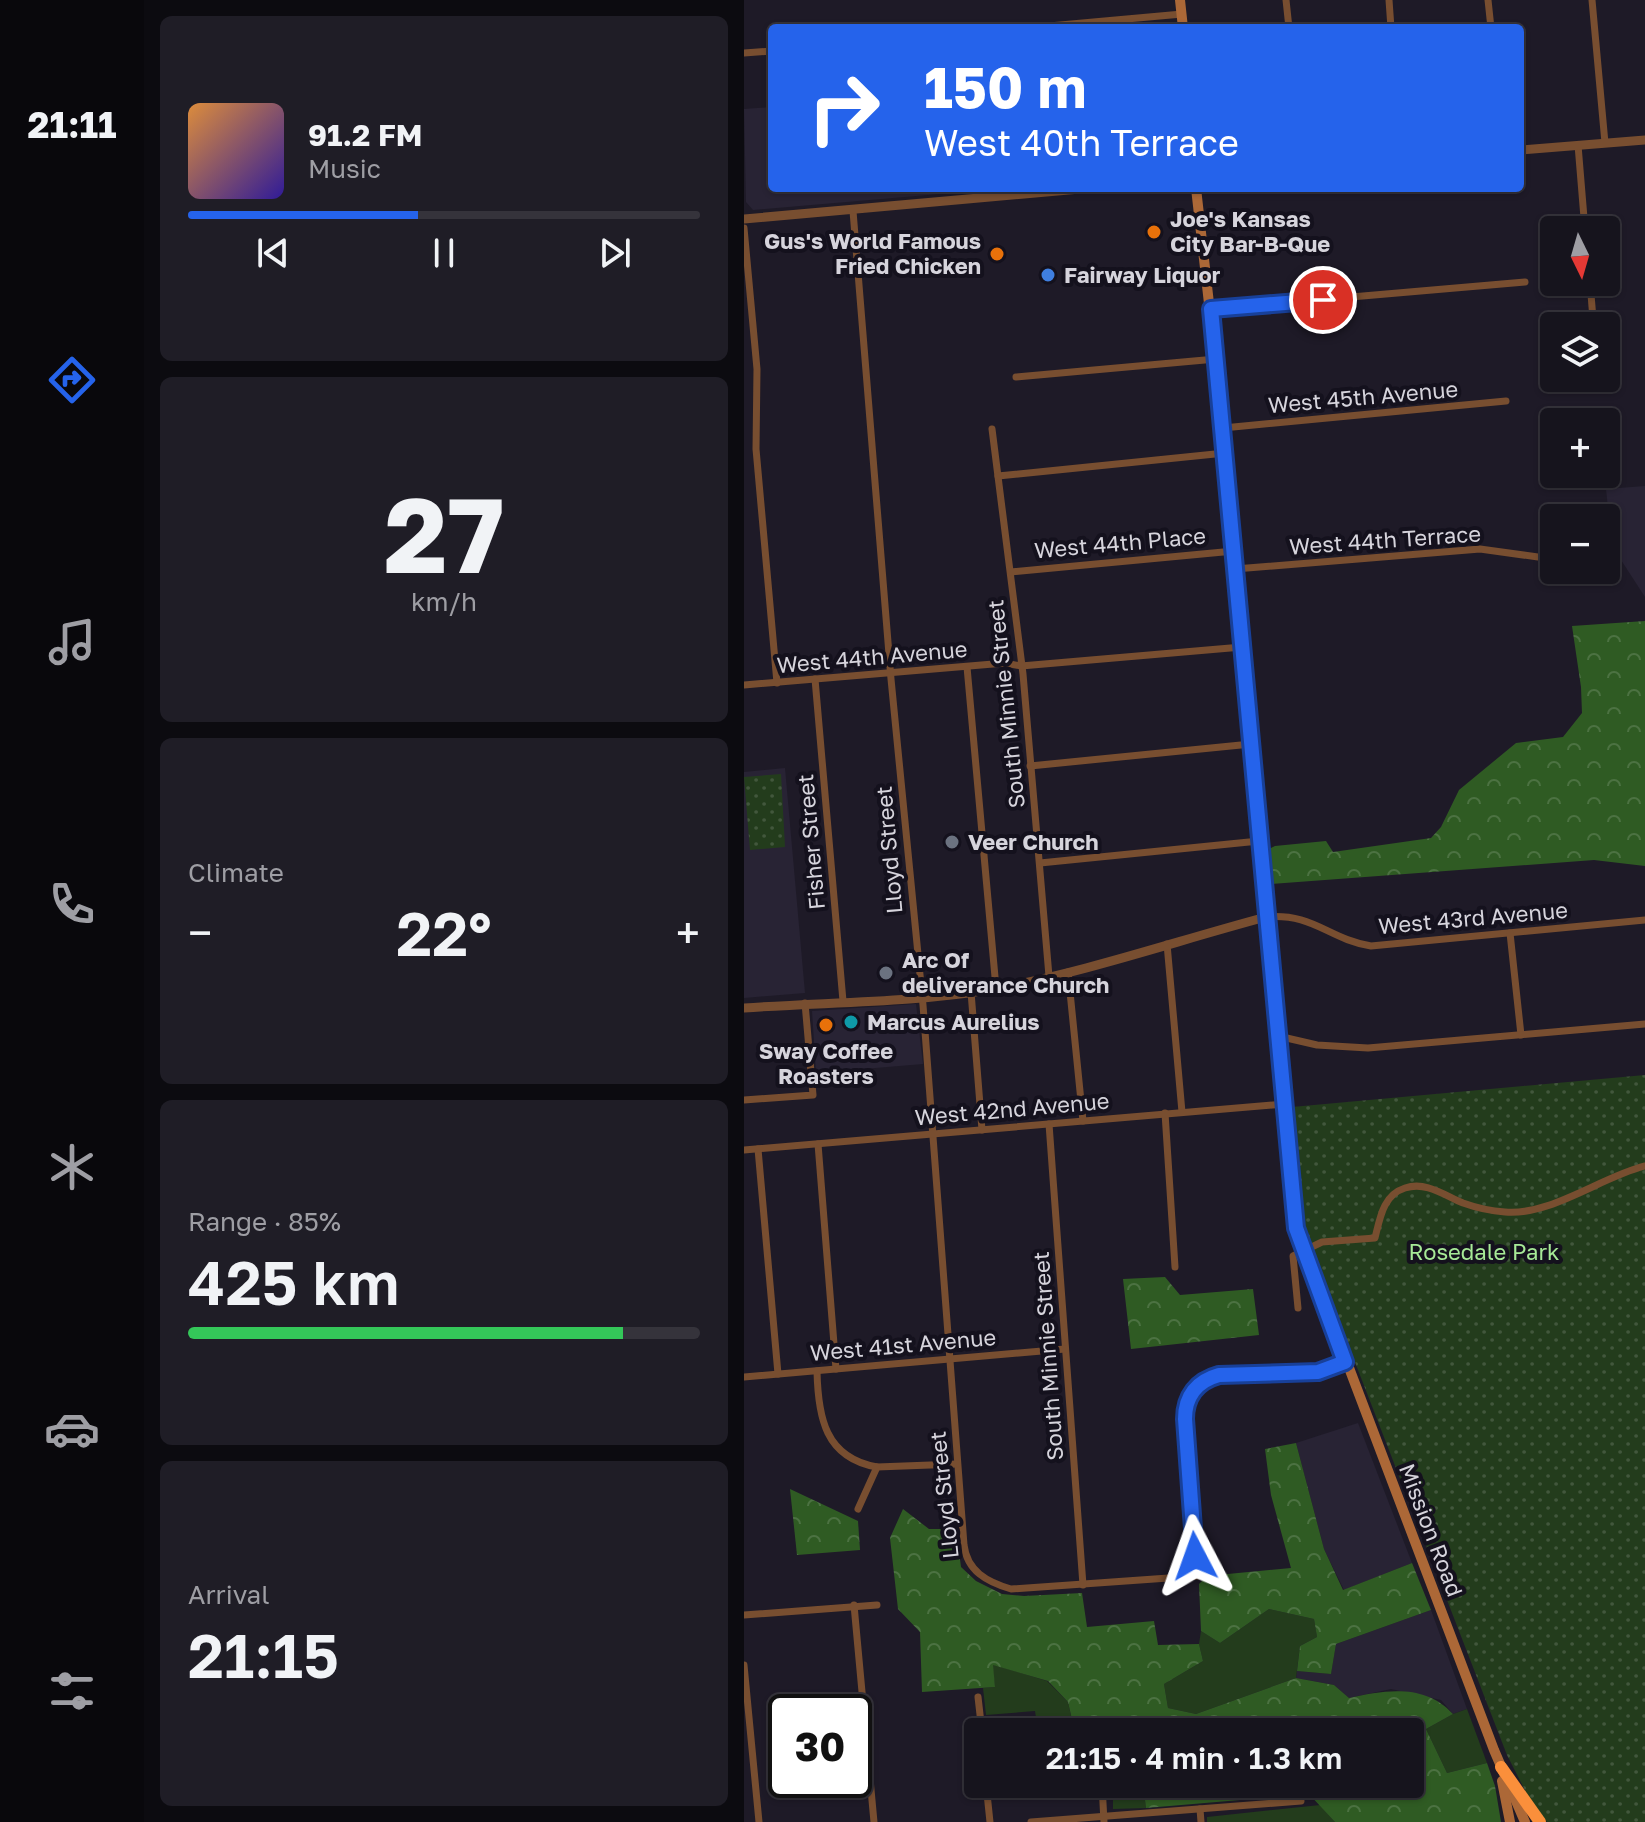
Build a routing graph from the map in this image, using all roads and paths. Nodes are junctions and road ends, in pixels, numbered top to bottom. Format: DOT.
graph roads {
  1 [pos="1180,0"];
  2 [pos="1286,0"];
  3 [pos="1389,0"];
  4 [pos="1488,0"];
  5 [pos="1592,0"];
  6 [pos="1182,14"];
  7 [pos="1071,24"];
  8 [pos="1183,24"];
  9 [pos="1289,24"];
  10 [pos="1391,24"];
  11 [pos="1491,24"];
  12 [pos="768,51"];
  13 [pos="744,53"];
  14 [pos="1645,140"];
  15 [pos="1605,143"];
  16 [pos="1578,145"];
  17 [pos="1524,150"];
  18 [pos="1050,192"];
  19 [pos="1196,192"];
  20 [pos="853,211"];
  21 [pos="1584,216"];
  22 [pos="744,219"];
  23 [pos="744,228"];
  24 [pos="1525,282"];
  25 [pos="1211,309"];
  26 [pos="749,334"];
  27 [pos="1216,359"];
  28 [pos="1016,377"];
  29 [pos="1506,401"];
  30 [pos="1223,428"];
  31 [pos="992,429"];
  32 [pos="756,449"];
  33 [pos="744,450"];
  34 [pos="1225,453"];
  35 [pos="998,476"];
  36 [pos="1234,551"];
  37 [pos="1538,557"];
  38 [pos="1235,569"];
  39 [pos="1011,572"];
  40 [pos="1242,647"];
  41 [pos="1021,666"];
  42 [pos="967,667"];
  43 [pos="891,671"];
  44 [pos="815,679"];
  45 [pos="777,683"];
  46 [pos="744,685"];
  47 [pos="1251,744"];
  48 [pos="1030,766"];
  49 [pos="1259,841"];
  50 [pos="1040,863"];
  51 [pos="1266,917"];
  52 [pos="1645,920"];
  53 [pos="1510,933"];
  54 [pos="1167,944"];
  55 [pos="1068,972"];
  56 [pos="1049,976"];
  57 [pos="996,988"];
  58 [pos="971,992"];
  59 [pos="922,996"];
  60 [pos="843,1001"];
  61 [pos="805,1003"];
  62 [pos="744,1008"];
  63 [pos="1645,1024"];
  64 [pos="1521,1035"];
  65 [pos="1278,1036"];
  66 [pos="744,1100"];
  67 [pos="1284,1104"];
  68 [pos="1182,1112"];
  69 [pos="1165,1113"];
  70 [pos="1083,1121"];
  71 [pos="1049,1124"];
  72 [pos="982,1130"];
  73 [pos="933,1134"];
  74 [pos="818,1144"];
  75 [pos="758,1149"];
  76 [pos="744,1150"];
  77 [pos="1645,1166"];
  78 [pos="1303,1252"];
  79 [pos="1175,1267"];
  80 [pos="1298,1308"];
  81 [pos="1065,1349"];
  82 [pos="950,1359"];
  83 [pos="1345,1362"];
  84 [pos="836,1369"];
  85 [pos="817,1371"];
  86 [pos="778,1374"];
  87 [pos="744,1377"];
  88 [pos="957,1464"];
  89 [pos="877,1467"];
  90 [pos="858,1509"];
  91 [pos="1083,1585"];
  92 [pos="854,1605"];
  93 [pos="877,1605"];
  94 [pos="744,1615"];
  95 [pos="744,1665"];
  96 [pos="978,1697"];
  97 [pos="980,1718"];
  98 [pos="1501,1767"];
  99 [pos="987,1798"];
  100 [pos="1103,1798"];
  101 [pos="1301,1801"];
  102 [pos="1200,1809"];
  103 [pos="1104,1819"];
  104 [pos="759,1822"];
  105 [pos="874,1822"];
  106 [pos="990,1822"];
  107 [pos="1031,1822"];
  108 [pos="1201,1822"];
  109 [pos="1510,1822"];
  110 [pos="1525,1822"];
  111 [pos="1540,1822"];
  1 -- 6 [label="main road"];
  2 -- 9 [label="street"];
  3 -- 10 [label="street"];
  4 -- 11 [label="street"];
  5 -- 15 [label="street"];
  6 -- 7 [label="street"];
  6 -- 8 [label="main road"];
  12 -- 13 [label="street"];
  14 -- 15 [label="street"];
  15 -- 16 [label="street"];
  16 -- 17 [label="street"];
  16 -- 21 [label="street"];
  18 -- 20 [label="street"];
  19 -- 25 [label="main road, Mission Road"];
  20 -- 22 [label="street"];
  20 -- 43 [label="street, Lloyd Street"];
  23 -- 26 [label="street"];
  24 -- 25 [label="street"];
  25 -- 27 [label="main road, Mission Road"];
  26 -- 32 [label="street"];
  27 -- 28 [label="street"];
  27 -- 30 [label="main road, Mission Road"];
  29 -- 30 [label="street, West 45th Avenue"];
  30 -- 34 [label="main road, Mission Road"];
  31 -- 35 [label="street, South Minnie Street"];
  32 -- 33 [label="street"];
  32 -- 45 [label="street"];
  34 -- 35 [label="street"];
  34 -- 36 [label="main road, Mission Road"];
  35 -- 39 [label="street, South Minnie Street"];
  36 -- 38 [label="main road, Mission Road"];
  36 -- 39 [label="street, West 44th Place"];
  37 -- 38 [label="street, West 44th Terrace"];
  38 -- 40 [label="main road, Mission Road"];
  39 -- 41 [label="street, South Minnie Street"];
  40 -- 41 [label="street, West 44th Avenue"];
  40 -- 47 [label="main road, Mission Road"];
  41 -- 42 [label="street, West 44th Avenue"];
  41 -- 48 [label="street, South Minnie Street"];
  42 -- 43 [label="street, West 44th Avenue"];
  42 -- 57 [label="street"];
  43 -- 44 [label="street, West 44th Avenue"];
  43 -- 59 [label="street, Lloyd Street"];
  44 -- 45 [label="street, West 44th Avenue"];
  44 -- 60 [label="street, Fisher Street"];
  45 -- 46 [label="street, West 44th Avenue"];
  47 -- 48 [label="street"];
  47 -- 49 [label="main road, Mission Road"];
  48 -- 50 [label="street, South Minnie Street"];
  49 -- 50 [label="street"];
  49 -- 51 [label="main road, Mission Road"];
  50 -- 56 [label="street, South Minnie Street"];
  51 -- 53 [label="street, West 43rd Avenue"];
  51 -- 54 [label="street, West 43rd Avenue"];
  51 -- 65 [label="main road, Mission Road"];
  52 -- 53 [label="street, West 43rd Avenue"];
  53 -- 64 [label="street"];
  54 -- 55 [label="street, West 43rd Avenue"];
  54 -- 68 [label="street"];
  55 -- 56 [label="street, West 43rd Avenue"];
  55 -- 70 [label="street"];
  56 -- 57 [label="street, West 43rd Avenue"];
  57 -- 58 [label="street, West 43rd Avenue"];
  58 -- 59 [label="street, West 43rd Avenue"];
  58 -- 72 [label="street"];
  59 -- 60 [label="street, West 43rd Avenue"];
  59 -- 73 [label="street, Lloyd Street"];
  60 -- 61 [label="street, West 43rd Avenue"];
  61 -- 62 [label="street, West 43rd Avenue"];
  61 -- 66 [label="street"];
  63 -- 64 [label="street"];
  64 -- 65 [label="street"];
  65 -- 67 [label="main road, Mission Road"];
  67 -- 68 [label="street, West 42nd Avenue"];
  67 -- 78 [label="main road, Mission Road"];
  68 -- 69 [label="street, West 42nd Avenue"];
  69 -- 70 [label="street, West 42nd Avenue"];
  69 -- 79 [label="street"];
  70 -- 71 [label="street, West 42nd Avenue"];
  71 -- 72 [label="street, West 42nd Avenue"];
  71 -- 81 [label="street, South Minnie Street"];
  72 -- 73 [label="street, West 42nd Avenue"];
  73 -- 74 [label="street, West 42nd Avenue"];
  73 -- 82 [label="street, Lloyd Street"];
  74 -- 75 [label="street, West 42nd Avenue"];
  74 -- 84 [label="street"];
  75 -- 76 [label="street, West 42nd Avenue"];
  75 -- 86 [label="street"];
  77 -- 78 [label="street"];
  78 -- 80 [label="street, Mission Road"];
  78 -- 83 [label="main road, Mission Road"];
  81 -- 82 [label="street, West 41st Avenue"];
  81 -- 91 [label="street, South Minnie Street"];
  82 -- 84 [label="street, West 41st Avenue"];
  82 -- 88 [label="street, Lloyd Street"];
  83 -- 91 [label="street"];
  83 -- 98 [label="main road, Mission Road"];
  84 -- 85 [label="street, West 41st Avenue"];
  85 -- 86 [label="street, West 41st Avenue"];
  85 -- 89 [label="street"];
  86 -- 87 [label="street, West 41st Avenue"];
  88 -- 89 [label="street"];
  88 -- 91 [label="street, Lloyd Street"];
  89 -- 90 [label="street"];
  92 -- 93 [label="street"];
  92 -- 94 [label="street"];
  92 -- 105 [label="street"];
  95 -- 104 [label="street"];
  96 -- 97 [label="street"];
  98 -- 109 [label="main road"];
  98 -- 110 [label="main road, Mission Road"];
  98 -- 111 [label="highway"];
  99 -- 106 [label="street"];
  100 -- 103 [label="street"];
  101 -- 102 [label="street"];
  102 -- 103 [label="street"];
  102 -- 108 [label="street"];
  103 -- 107 [label="street"];
}
